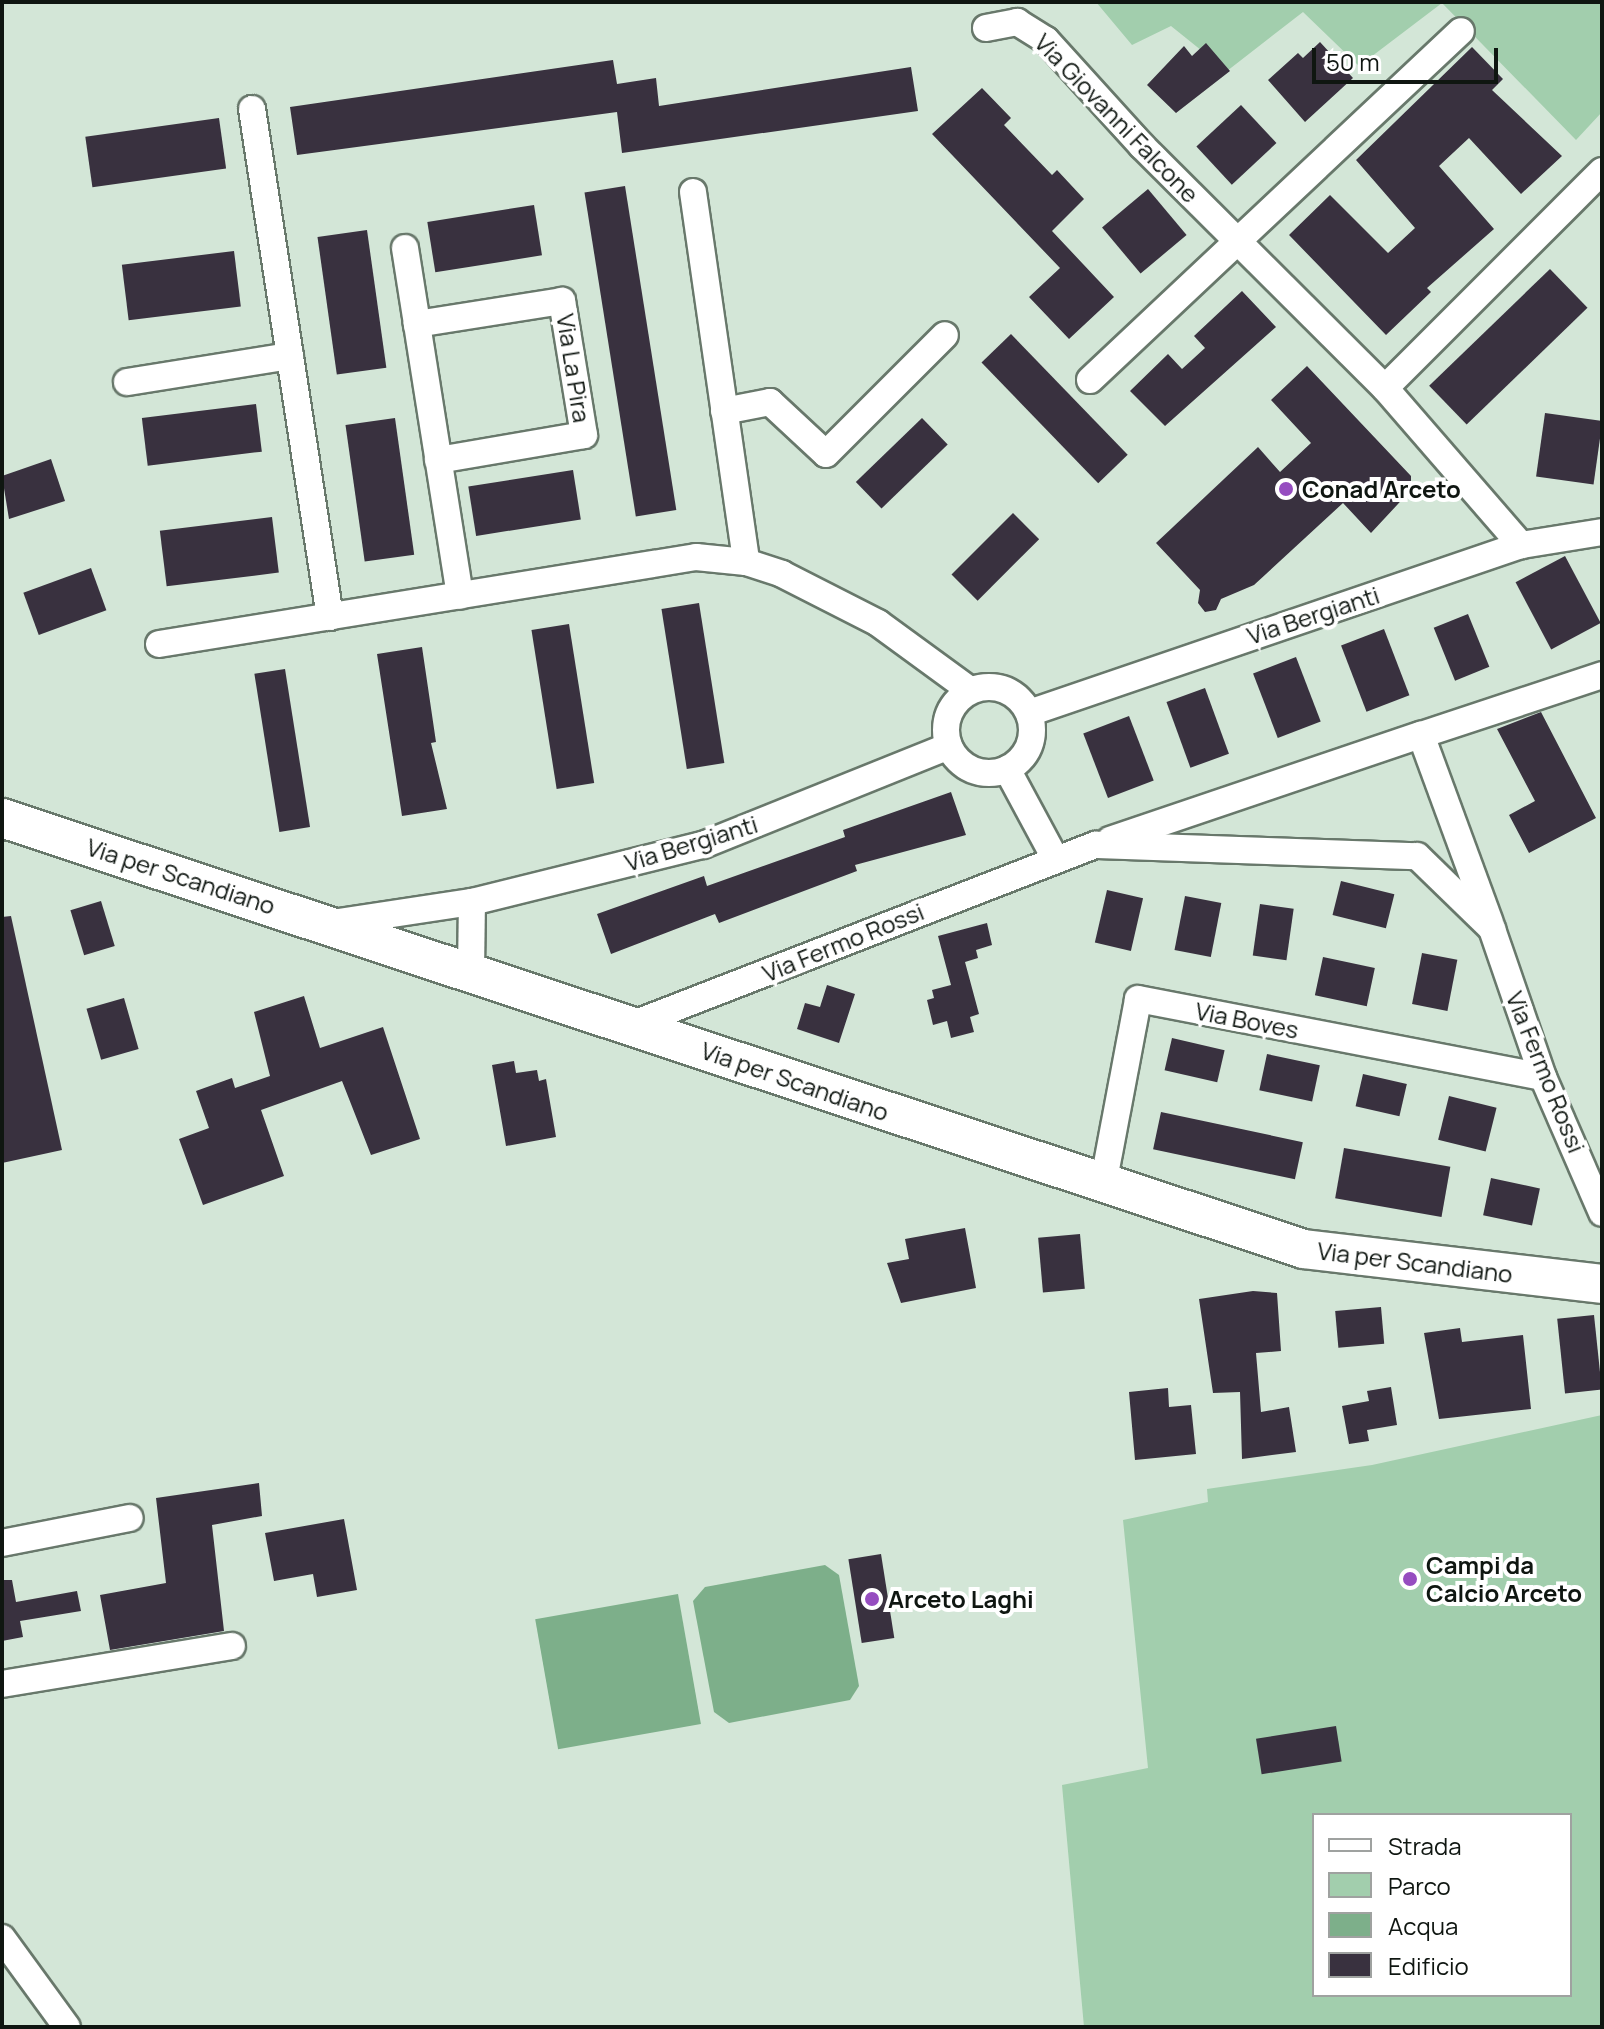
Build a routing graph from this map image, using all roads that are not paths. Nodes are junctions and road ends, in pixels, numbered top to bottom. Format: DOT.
graph roads {
  1 [pos="986,28"];
  2 [pos="1461,31"];
  3 [pos="252,109"];
  4 [pos="1602,171"];
  5 [pos="693,192"];
  6 [pos="1236,242"];
  7 [pos="405,248"];
  8 [pos="417,324"];
  9 [pos="945,335"];
  10 [pos="290,356"];
  11 [pos="1090,380"];
  12 [pos="127,382"];
  13 [pos="1385,388"];
  14 [pos="724,411"];
  15 [pos="438,460"];
  16 [pos="1602,532"];
  17 [pos="1521,545"];
  18 [pos="746,562"];
  19 [pos="460,596"];
  20 [pos="330,617"];
  21 [pos="159,644"];
  22 [pos="1602,675"];
  23 [pos="970,690"];
  24 [pos="1029,713"];
  25 [pos="1421,735"];
  26 [pos="949,746"];
  27 [pos="1007,769"];
  28 [pos="2,818"];
  29 [pos="1096,845"];
  30 [pos="1055,858"];
  31 [pos="472,902"];
  32 [pos="329,924"];
  33 [pos="1492,929"];
  34 [pos="471,971"];
  35 [pos="631,1025"];
  36 [pos="1543,1077"];
  37 [pos="1103,1185"];
  38 [pos="1602,1213"];
  39 [pos="1602,1284"];
  40 [pos="130,1518"];
  41 [pos="2,1543"];
  42 [pos="232,1646"];
  43 [pos="2,1684"];
  44 [pos="2,1938"];
  45 [pos="67,2027"];
  1 -- 6 [label="street, Via Giovanni Falcone"];
  2 -- 6 [label="street"];
  3 -- 10 [label="street"];
  4 -- 13 [label="street"];
  5 -- 14 [label="street"];
  6 -- 11 [label="street"];
  6 -- 13 [label="street, Via Giovanni Falcone"];
  7 -- 8 [label="street"];
  8 -- 15 [label="street"];
  8 -- 15 [label="street, Via La Pira"];
  9 -- 14 [label="street"];
  10 -- 12 [label="street"];
  10 -- 20 [label="street"];
  13 -- 17 [label="street, Via Giovanni Falcone"];
  14 -- 18 [label="street"];
  15 -- 19 [label="street"];
  16 -- 17 [label="street, Via Bergianti"];
  17 -- 24 [label="street, Via Bergianti"];
  18 -- 19 [label="street"];
  18 -- 23 [label="street"];
  19 -- 20 [label="street"];
  20 -- 21 [label="street"];
  22 -- 25 [label="street, Via Fermo Rossi"];
  23 -- 24 [label="street"];
  23 -- 26 [label="street"];
  24 -- 27 [label="street"];
  25 -- 29 [label="street, Via Fermo Rossi"];
  25 -- 33 [label="street, Via Fermo Rossi"];
  26 -- 27 [label="street"];
  26 -- 31 [label="street, Via Bergianti"];
  27 -- 30 [label="street"];
  28 -- 32 [label="street, Via per Scandiano"];
  29 -- 30 [label="street, Via Fermo Rossi"];
  29 -- 33 [label="street, Via Fermo Rossi"];
  30 -- 35 [label="street, Via Fermo Rossi"];
  31 -- 32 [label="street, Via Bergianti"];
  31 -- 34 [label="street"];
  32 -- 34 [label="street, Via per Scandiano"];
  33 -- 36 [label="street, Via Fermo Rossi"];
  34 -- 35 [label="street, Via per Scandiano"];
  35 -- 37 [label="street, Via per Scandiano"];
  36 -- 37 [label="street, Via Boves"];
  36 -- 38 [label="street, Via Fermo Rossi"];
  37 -- 39 [label="street, Via per Scandiano"];
  40 -- 41 [label="street"];
  42 -- 43 [label="street"];
  44 -- 45 [label="street"];
}
